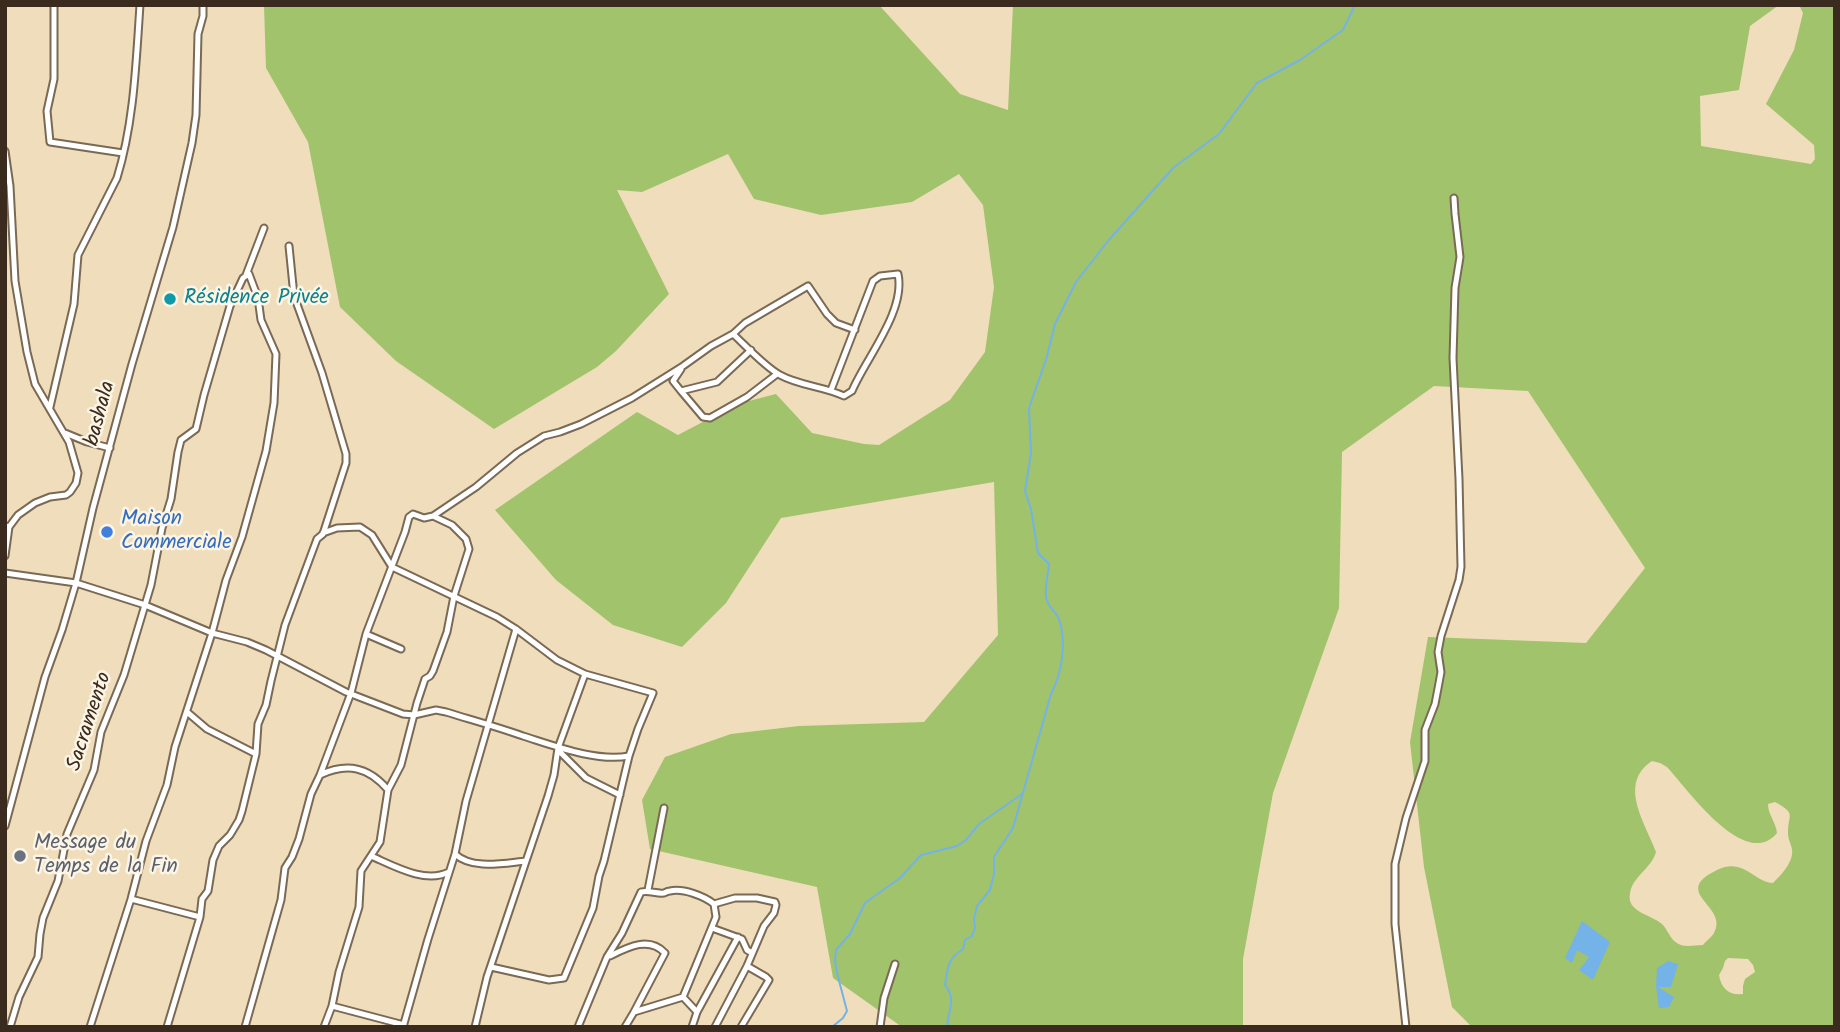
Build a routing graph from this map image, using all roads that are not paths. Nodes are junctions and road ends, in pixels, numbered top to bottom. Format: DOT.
graph roads {
  1 [pos="54,5"];
  2 [pos="139,5"];
  3 [pos="203,5"];
  4 [pos="5,151"];
  5 [pos="123,153"];
  6 [pos="1454,198"];
  7 [pos="264,228"];
  8 [pos="289,246"];
  9 [pos="246,275"];
  10 [pos="5,279"];
  11 [pos="15,281"];
  12 [pos="855,330"];
  13 [pos="733,334"];
  14 [pos="751,350"];
  15 [pos="683,366"];
  16 [pos="777,374"];
  17 [pos="831,390"];
  18 [pos="681,391"];
  19 [pos="50,407"];
  20 [pos="65,433"];
  21 [pos="110,448"];
  22 [pos="433,516"];
  23 [pos="7,527"];
  24 [pos="323,534"];
  25 [pos="5,556"];
  26 [pos="391,567"];
  27 [pos="5,573"];
  28 [pos="76,583"];
  29 [pos="454,596"];
  30 [pos="145,605"];
  31 [pos="516,629"];
  32 [pos="212,633"];
  33 [pos="366,634"];
  34 [pos="401,649"];
  35 [pos="277,656"];
  36 [pos="585,674"];
  37 [pos="351,693"];
  38 [pos="187,712"];
  39 [pos="414,715"];
  40 [pos="488,725"];
  41 [pos="558,749"];
  42 [pos="256,754"];
  43 [pos="629,756"];
  44 [pos="320,775"];
  45 [pos="388,790"];
  46 [pos="620,795"];
  47 [pos="664,808"];
  48 [pos="5,826"];
  49 [pos="455,854"];
  50 [pos="371,856"];
  51 [pos="526,861"];
  52 [pos="449,873"];
  53 [pos="648,890"];
  54 [pos="131,899"];
  55 [pos="714,904"];
  56 [pos="200,917"];
  57 [pos="712,928"];
  58 [pos="738,937"];
  59 [pos="752,953"];
  60 [pos="607,957"];
  61 [pos="895,964"];
  62 [pos="491,967"];
  63 [pos="747,967"];
  64 [pos="683,997"];
  65 [pos="332,1006"];
  66 [pos="697,1012"];
  67 [pos="634,1013"];
  68 [pos="716,1025"];
  69 [pos="404,1026"];
  70 [pos="10,1027"];
  71 [pos="90,1027"];
  72 [pos="167,1027"];
  73 [pos="245,1027"];
  74 [pos="324,1027"];
  75 [pos="475,1027"];
  76 [pos="578,1027"];
  77 [pos="625,1027"];
  78 [pos="692,1027"];
  79 [pos="726,1027"];
  80 [pos="741,1027"];
  81 [pos="880,1027"];
  82 [pos="1406,1027"];
  1 -- 5 [label="street"];
  2 -- 5 [label="street"];
  3 -- 21 [label="street, bashala"];
  4 -- 11 [label="street"];
  5 -- 19 [label="street"];
  6 -- 82 [label="street"];
  7 -- 9 [label="street, Sacramento"];
  8 -- 24 [label="street"];
  9 -- 30 [label="street, Sacramento"];
  9 -- 32 [label="street"];
  10 -- 11 [label="street"];
  11 -- 19 [label="street"];
  12 -- 13 [label="street"];
  12 -- 17 [label="street"];
  12 -- 17 [label="street"];
  13 -- 14 [label="street"];
  13 -- 15 [label="street"];
  14 -- 16 [label="street"];
  14 -- 18 [label="street"];
  15 -- 18 [label="street"];
  15 -- 22 [label="street"];
  16 -- 17 [label="street"];
  16 -- 18 [label="street"];
  19 -- 20 [label="street"];
  20 -- 21 [label="street"];
  20 -- 23 [label="street"];
  21 -- 28 [label="street, bashala"];
  22 -- 26 [label="street"];
  22 -- 29 [label="street"];
  23 -- 25 [label="street"];
  24 -- 26 [label="street"];
  24 -- 35 [label="street"];
  26 -- 29 [label="street"];
  26 -- 33 [label="street"];
  27 -- 28 [label="street"];
  28 -- 30 [label="street"];
  28 -- 48 [label="street, bashala"];
  29 -- 31 [label="street"];
  29 -- 39 [label="street"];
  30 -- 32 [label="street"];
  30 -- 70 [label="street, Sacramento"];
  31 -- 36 [label="street"];
  31 -- 40 [label="street"];
  32 -- 35 [label="street"];
  32 -- 38 [label="street"];
  33 -- 34 [label="street"];
  33 -- 37 [label="street"];
  35 -- 37 [label="street"];
  35 -- 42 [label="street"];
  36 -- 41 [label="street"];
  36 -- 43 [label="street"];
  37 -- 39 [label="street"];
  37 -- 44 [label="street"];
  38 -- 42 [label="street"];
  38 -- 54 [label="street"];
  39 -- 40 [label="street"];
  39 -- 45 [label="street"];
  40 -- 41 [label="street"];
  40 -- 49 [label="street"];
  41 -- 43 [label="street"];
  41 -- 46 [label="street"];
  41 -- 51 [label="street"];
  42 -- 56 [label="street"];
  43 -- 46 [label="street"];
  44 -- 45 [label="street"];
  44 -- 73 [label="street"];
  45 -- 50 [label="street"];
  46 -- 62 [label="street"];
  47 -- 53 [label="street"];
  49 -- 51 [label="street"];
  49 -- 52 [label="street"];
  50 -- 52 [label="street"];
  50 -- 65 [label="street"];
  51 -- 62 [label="street"];
  52 -- 69 [label="street"];
  53 -- 55 [label="street"];
  53 -- 60 [label="street"];
  54 -- 56 [label="street"];
  54 -- 71 [label="street"];
  55 -- 57 [label="street"];
  55 -- 59 [label="street"];
  56 -- 72 [label="street"];
  57 -- 58 [label="street"];
  57 -- 64 [label="street"];
  58 -- 59 [label="street"];
  58 -- 66 [label="street"];
  59 -- 63 [label="street"];
  60 -- 67 [label="street"];
  60 -- 76 [label="street"];
  61 -- 81 [label="street"];
  62 -- 75 [label="street"];
  63 -- 68 [label="street"];
  63 -- 80 [label="street"];
  64 -- 66 [label="street"];
  64 -- 67 [label="street"];
  65 -- 69 [label="street"];
  65 -- 74 [label="street"];
  66 -- 78 [label="street"];
  67 -- 77 [label="street"];
  68 -- 79 [label="street"];
}
